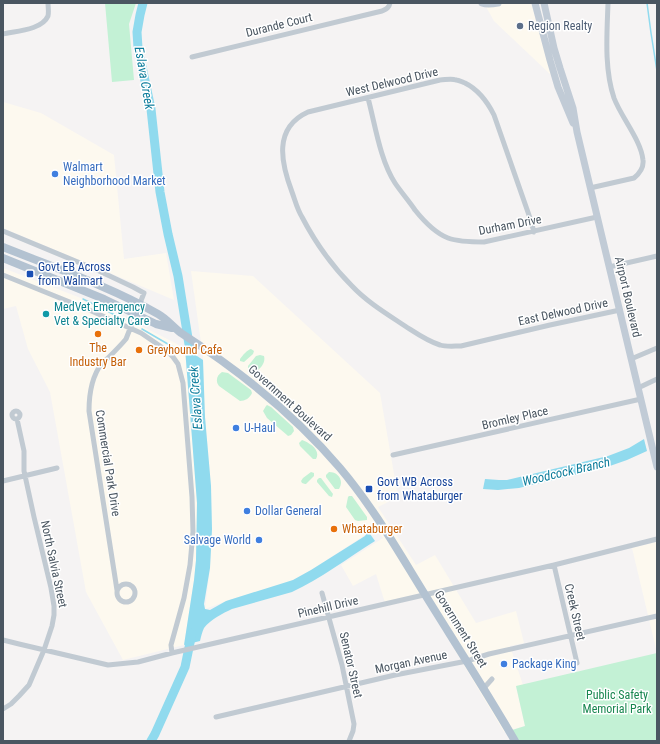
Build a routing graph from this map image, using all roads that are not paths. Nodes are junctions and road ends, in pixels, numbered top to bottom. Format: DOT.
graph roads {
  1 [pos="48,3"];
  2 [pos="390,3"];
  3 [pos="482,3"];
  4 [pos="498,3"];
  5 [pos="535,3"];
  6 [pos="544,3"];
  7 [pos="608,3"];
  8 [pos="3,34"];
  9 [pos="192,57"];
  10 [pos="368,98"];
  11 [pos="300,116"];
  12 [pos="577,132"];
  13 [pos="590,188"];
  14 [pos="597,217"];
  15 [pos="3,231"];
  16 [pos="534,232"];
  17 [pos="3,247"];
  18 [pos="657,256"];
  19 [pos="3,258"];
  20 [pos="609,267"];
  21 [pos="3,274"];
  22 [pos="139,304"];
  23 [pos="620,310"];
  24 [pos="135,314"];
  25 [pos="130,328"];
  26 [pos="175,328"];
  27 [pos="657,348"];
  28 [pos="631,359"];
  29 [pos="657,379"];
  30 [pos="638,388"];
  31 [pos="641,399"];
  32 [pos="17,419"];
  33 [pos="393,455"];
  34 [pos="657,467"];
  35 [pos="57,468"];
  36 [pos="25,476"];
  37 [pos="3,481"];
  38 [pos="387,531"];
  39 [pos="657,539"];
  40 [pos="554,564"];
  41 [pos="117,590"];
  42 [pos="322,593"];
  43 [pos="425,594"];
  44 [pos="657,616"];
  45 [pos="329,617"];
  46 [pos="570,635"];
  47 [pos="3,640"];
  48 [pos="44,650"];
  49 [pos="172,653"];
  50 [pos="467,660"];
  51 [pos="577,663"];
  52 [pos="492,679"];
  53 [pos="346,687"];
  54 [pos="484,688"];
  55 [pos="3,709"];
  56 [pos="216,717"];
  57 [pos="350,741"];
  58 [pos="515,741"];
  1 -- 8 [label="street"];
  2 -- 9 [label="street, Durande Court"];
  3 -- 4 [label="main road"];
  5 -- 12 [label="main road, Airport Boulevard"];
  6 -- 12 [label="main road, Airport Boulevard"];
  7 -- 13 [label="street"];
  10 -- 11 [label="street, West Delwood Drive"];
  10 -- 16 [label="street, Durham Drive"];
  10 -- 16 [label="street, West Delwood Drive"];
  11 -- 23 [label="street, East Delwood Drive"];
  12 -- 13 [label="main road, Airport Boulevard"];
  13 -- 14 [label="main road, Airport Boulevard"];
  14 -- 16 [label="street, Durham Drive"];
  14 -- 20 [label="main road, Airport Boulevard"];
  15 -- 22 [label="street"];
  17 -- 22 [label="main road, Government Boulevard"];
  18 -- 20 [label="street"];
  19 -- 24 [label="main road, Government Boulevard"];
  20 -- 23 [label="main road, Airport Boulevard"];
  21 -- 25 [label="street"];
  22 -- 24 [label="street, Commercial Park Drive"];
  22 -- 26 [label="main road, Government Boulevard"];
  23 -- 28 [label="main road, Airport Boulevard"];
  24 -- 25 [label="street, Commercial Park Drive"];
  24 -- 26 [label="main road, Government Boulevard"];
  25 -- 41 [label="street, Commercial Park Drive"];
  25 -- 49 [label="street"];
  26 -- 38 [label="main road, Government Boulevard"];
  27 -- 28 [label="street"];
  28 -- 30 [label="main road, Airport Boulevard"];
  29 -- 30 [label="street"];
  30 -- 31 [label="main road, Airport Boulevard"];
  31 -- 33 [label="street, Bromley Place"];
  31 -- 34 [label="main road, Airport Boulevard"];
  32 -- 36 [label="street, North Salvia Street"];
  35 -- 36 [label="street"];
  36 -- 37 [label="street"];
  36 -- 48 [label="street, North Salvia Street"];
  38 -- 43 [label="main road, Government Street"];
  39 -- 40 [label="street, Pinehill Drive"];
  40 -- 43 [label="street, Pinehill Drive"];
  40 -- 46 [label="street, Creek Street"];
  42 -- 45 [label="street, Senator Street"];
  43 -- 45 [label="street, Pinehill Drive"];
  43 -- 50 [label="main road, Government Street"];
  44 -- 46 [label="street, Morgan Avenue"];
  45 -- 49 [label="street, Pinehill Drive"];
  45 -- 53 [label="street, Senator Street"];
  46 -- 50 [label="street, Morgan Avenue"];
  46 -- 51 [label="street, Creek Street"];
  47 -- 48 [label="street, Pinehill Drive"];
  48 -- 49 [label="street, Pinehill Drive"];
  48 -- 55 [label="street, North Salvia Street"];
  50 -- 53 [label="street, Morgan Avenue"];
  50 -- 54 [label="main road, Government Street"];
  52 -- 54 [label="street"];
  53 -- 56 [label="street, Morgan Avenue"];
  53 -- 57 [label="street, Senator Street"];
  54 -- 58 [label="main road, Government Street"];
}
